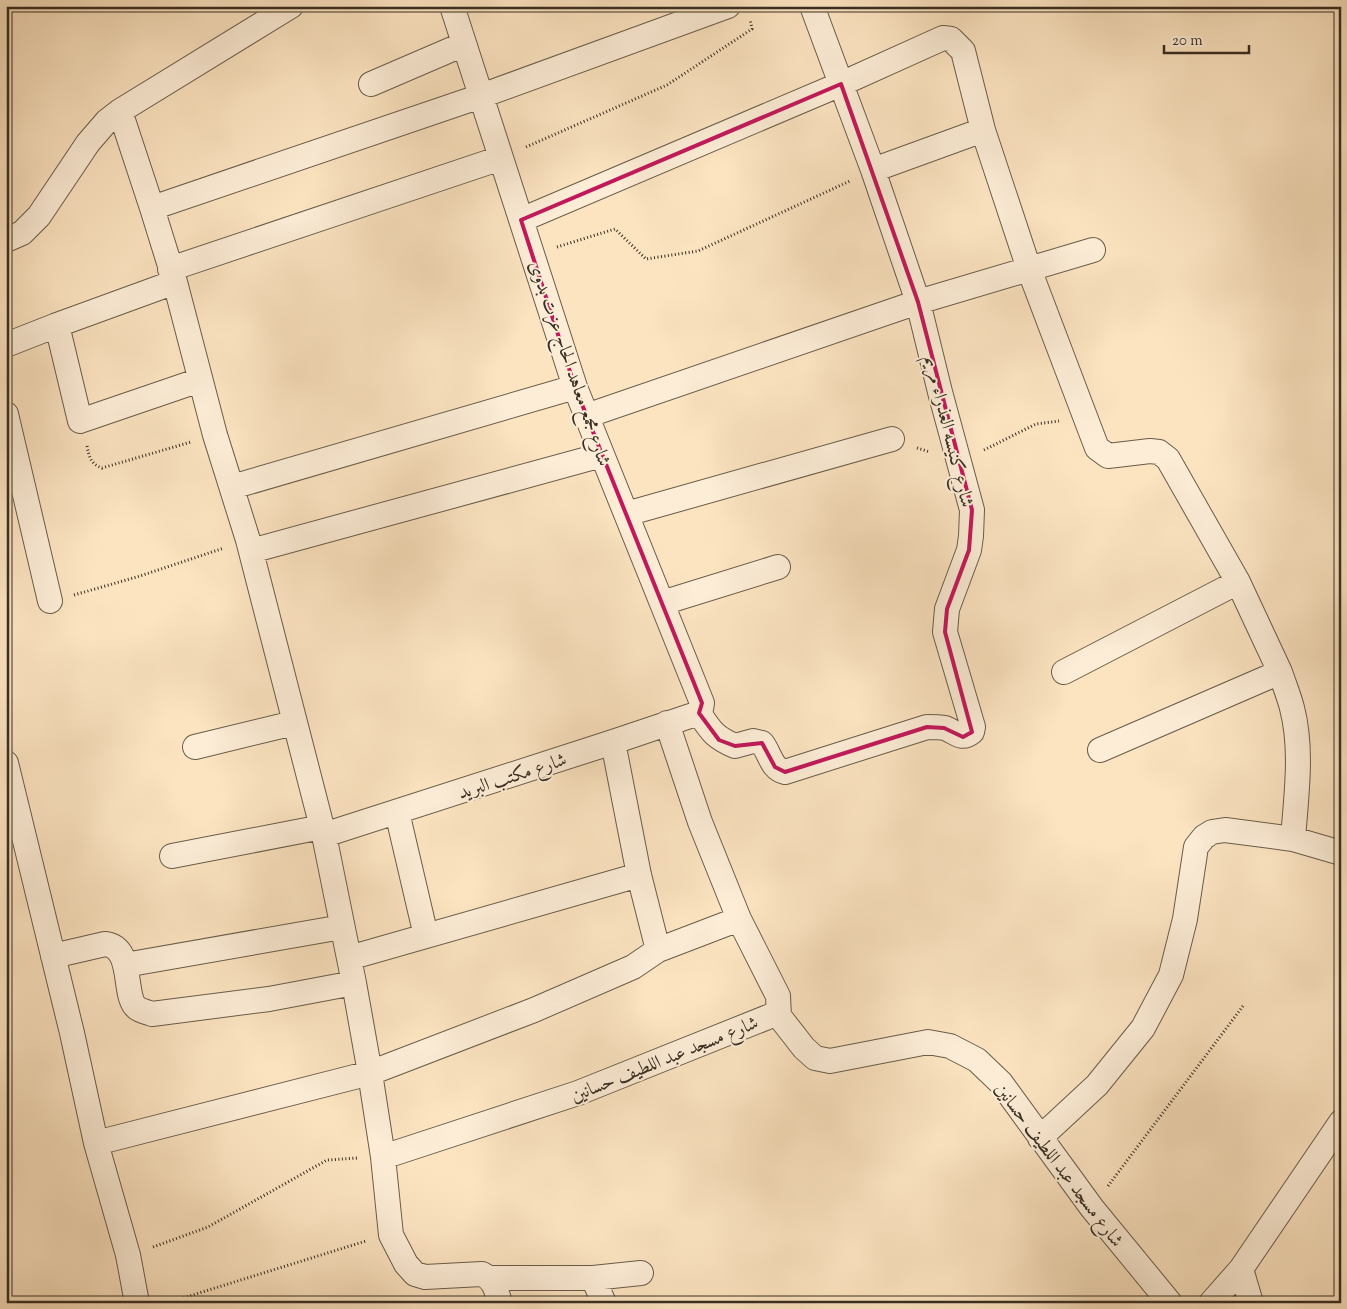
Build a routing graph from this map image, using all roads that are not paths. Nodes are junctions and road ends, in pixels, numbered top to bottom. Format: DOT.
graph roads {
  1 [pos="291,6"];
  2 [pos="452,6"];
  3 [pos="812,6"];
  4 [pos="738,10"];
  5 [pos="464,44"];
  6 [pos="371,84"];
  7 [pos="841,84"];
  8 [pos="481,96"];
  9 [pos="120,110"];
  10 [pos="983,130"];
  11 [pos="501,158"];
  12 [pos="873,170"];
  13 [pos="152,208"];
  14 [pos="521,220"];
  15 [pos="6,240"];
  16 [pos="1093,250"];
  17 [pos="1029,269"];
  18 [pos="173,276"];
  19 [pos="918,302"];
  20 [pos="57,325"];
  21 [pos="6,345"];
  22 [pos="200,380"];
  23 [pos="575,387"];
  24 [pos="6,414"];
  25 [pos="586,416"];
  26 [pos="892,439"];
  27 [pos="602,455"];
  28 [pos="232,487"];
  29 [pos="626,514"];
  30 [pos="250,546"];
  31 [pos="778,567"];
  32 [pos="1238,582"];
  33 [pos="50,601"];
  34 [pos="662,603"];
  35 [pos="1064,672"];
  36 [pos="1280,672"];
  37 [pos="699,713"];
  38 [pos="294,723"];
  39 [pos="667,723"];
  40 [pos="613,742"];
  41 [pos="195,748"];
  42 [pos="1100,750"];
  43 [pos="6,763"];
  44 [pos="397,812"];
  45 [pos="323,831"];
  46 [pos="1293,839"];
  47 [pos="1341,853"];
  48 [pos="172,856"];
  49 [pos="639,875"];
  50 [pos="739,919"];
  51 [pos="342,927"];
  52 [pos="426,936"];
  53 [pos="658,950"];
  54 [pos="53,956"];
  55 [pos="349,958"];
  56 [pos="125,965"];
  57 [pos="354,983"];
  58 [pos="779,1016"];
  59 [pos="370,1073"];
  60 [pos="1341,1122"];
  61 [pos="1040,1138"];
  62 [pos="96,1143"];
  63 [pos="383,1157"];
  64 [pos="1241,1269"];
  65 [pos="641,1274"];
  66 [pos="489,1278"];
  67 [pos="593,1278"];
  68 [pos="137,1303"];
  69 [pos="500,1303"];
  70 [pos="604,1303"];
  71 [pos="1170,1303"];
  72 [pos="1211,1303"];
  73 [pos="1251,1303"];
  1 -- 9 [label="street"];
  2 -- 5 [label="street, شارع مجمع معاهد الحاج عزت بدوى"];
  3 -- 7 [label="street, شارع كنيسه العذراء مريم"];
  4 -- 8 [label="street"];
  5 -- 6 [label="street"];
  5 -- 8 [label="street, شارع مجمع معاهد الحاج عزت بدوى"];
  7 -- 10 [label="street"];
  7 -- 12 [label="street, شارع كنيسه العذراء مريم"];
  7 -- 14 [label="street"];
  8 -- 11 [label="street, شارع مجمع معاهد الحاج عزت بدوى"];
  8 -- 13 [label="street"];
  9 -- 13 [label="street"];
  9 -- 15 [label="street"];
  10 -- 12 [label="street"];
  10 -- 17 [label="street"];
  11 -- 14 [label="street, شارع مجمع معاهد الحاج عزت بدوى"];
  11 -- 18 [label="street"];
  12 -- 19 [label="street, شارع كنيسه العذراء مريم"];
  13 -- 18 [label="street"];
  14 -- 23 [label="street, شارع مجمع معاهد الحاج عزت بدوى"];
  16 -- 17 [label="street"];
  17 -- 19 [label="street"];
  17 -- 32 [label="street"];
  18 -- 20 [label="street"];
  18 -- 22 [label="street"];
  19 -- 25 [label="street"];
  19 -- 37 [label="street, شارع كنيسه العذراء مريم"];
  20 -- 21 [label="street"];
  20 -- 22 [label="street"];
  22 -- 28 [label="street"];
  23 -- 25 [label="street, شارع مجمع معاهد الحاج عزت بدوى"];
  23 -- 28 [label="street"];
  24 -- 33 [label="street"];
  25 -- 27 [label="street, شارع مجمع معاهد الحاج عزت بدوى"];
  26 -- 29 [label="street"];
  27 -- 29 [label="street, شارع مجمع معاهد الحاج عزت بدوى"];
  27 -- 30 [label="street"];
  28 -- 30 [label="street"];
  29 -- 34 [label="street, شارع مجمع معاهد الحاج عزت بدوى"];
  30 -- 38 [label="street"];
  31 -- 34 [label="street"];
  32 -- 35 [label="street"];
  32 -- 36 [label="street"];
  34 -- 37 [label="street, شارع مجمع معاهد الحاج عزت بدوى"];
  36 -- 42 [label="street"];
  36 -- 46 [label="street"];
  37 -- 39 [label="street, شارع مكتب البريد"];
  38 -- 41 [label="street"];
  38 -- 45 [label="street"];
  39 -- 40 [label="street, شارع مكتب البريد"];
  39 -- 50 [label="street"];
  40 -- 44 [label="street, شارع مكتب البريد"];
  40 -- 49 [label="street"];
  43 -- 54 [label="street"];
  44 -- 45 [label="street, شارع مكتب البريد"];
  44 -- 52 [label="street"];
  45 -- 48 [label="street, شارع مكتب البريد"];
  45 -- 51 [label="street"];
  46 -- 47 [label="street"];
  46 -- 61 [label="street"];
  49 -- 52 [label="street"];
  49 -- 53 [label="street"];
  50 -- 53 [label="street"];
  50 -- 58 [label="street"];
  51 -- 55 [label="street"];
  51 -- 56 [label="street"];
  52 -- 55 [label="street"];
  53 -- 59 [label="street"];
  54 -- 56 [label="street"];
  54 -- 62 [label="street"];
  55 -- 57 [label="street"];
  56 -- 57 [label="street"];
  57 -- 59 [label="street"];
  58 -- 61 [label="street, شارع مسجد عبد اللطيف حسانين"];
  58 -- 63 [label="street, شارع مسجد عبد اللطيف حسانين"];
  59 -- 62 [label="street"];
  59 -- 63 [label="street"];
  60 -- 64 [label="street"];
  61 -- 71 [label="street, شارع مسجد عبد اللطيف حسانين"];
  62 -- 68 [label="street"];
  63 -- 66 [label="street"];
  64 -- 72 [label="street"];
  64 -- 73 [label="street"];
  65 -- 67 [label="street"];
  66 -- 67 [label="street"];
  66 -- 69 [label="street"];
  67 -- 70 [label="street"];
}
